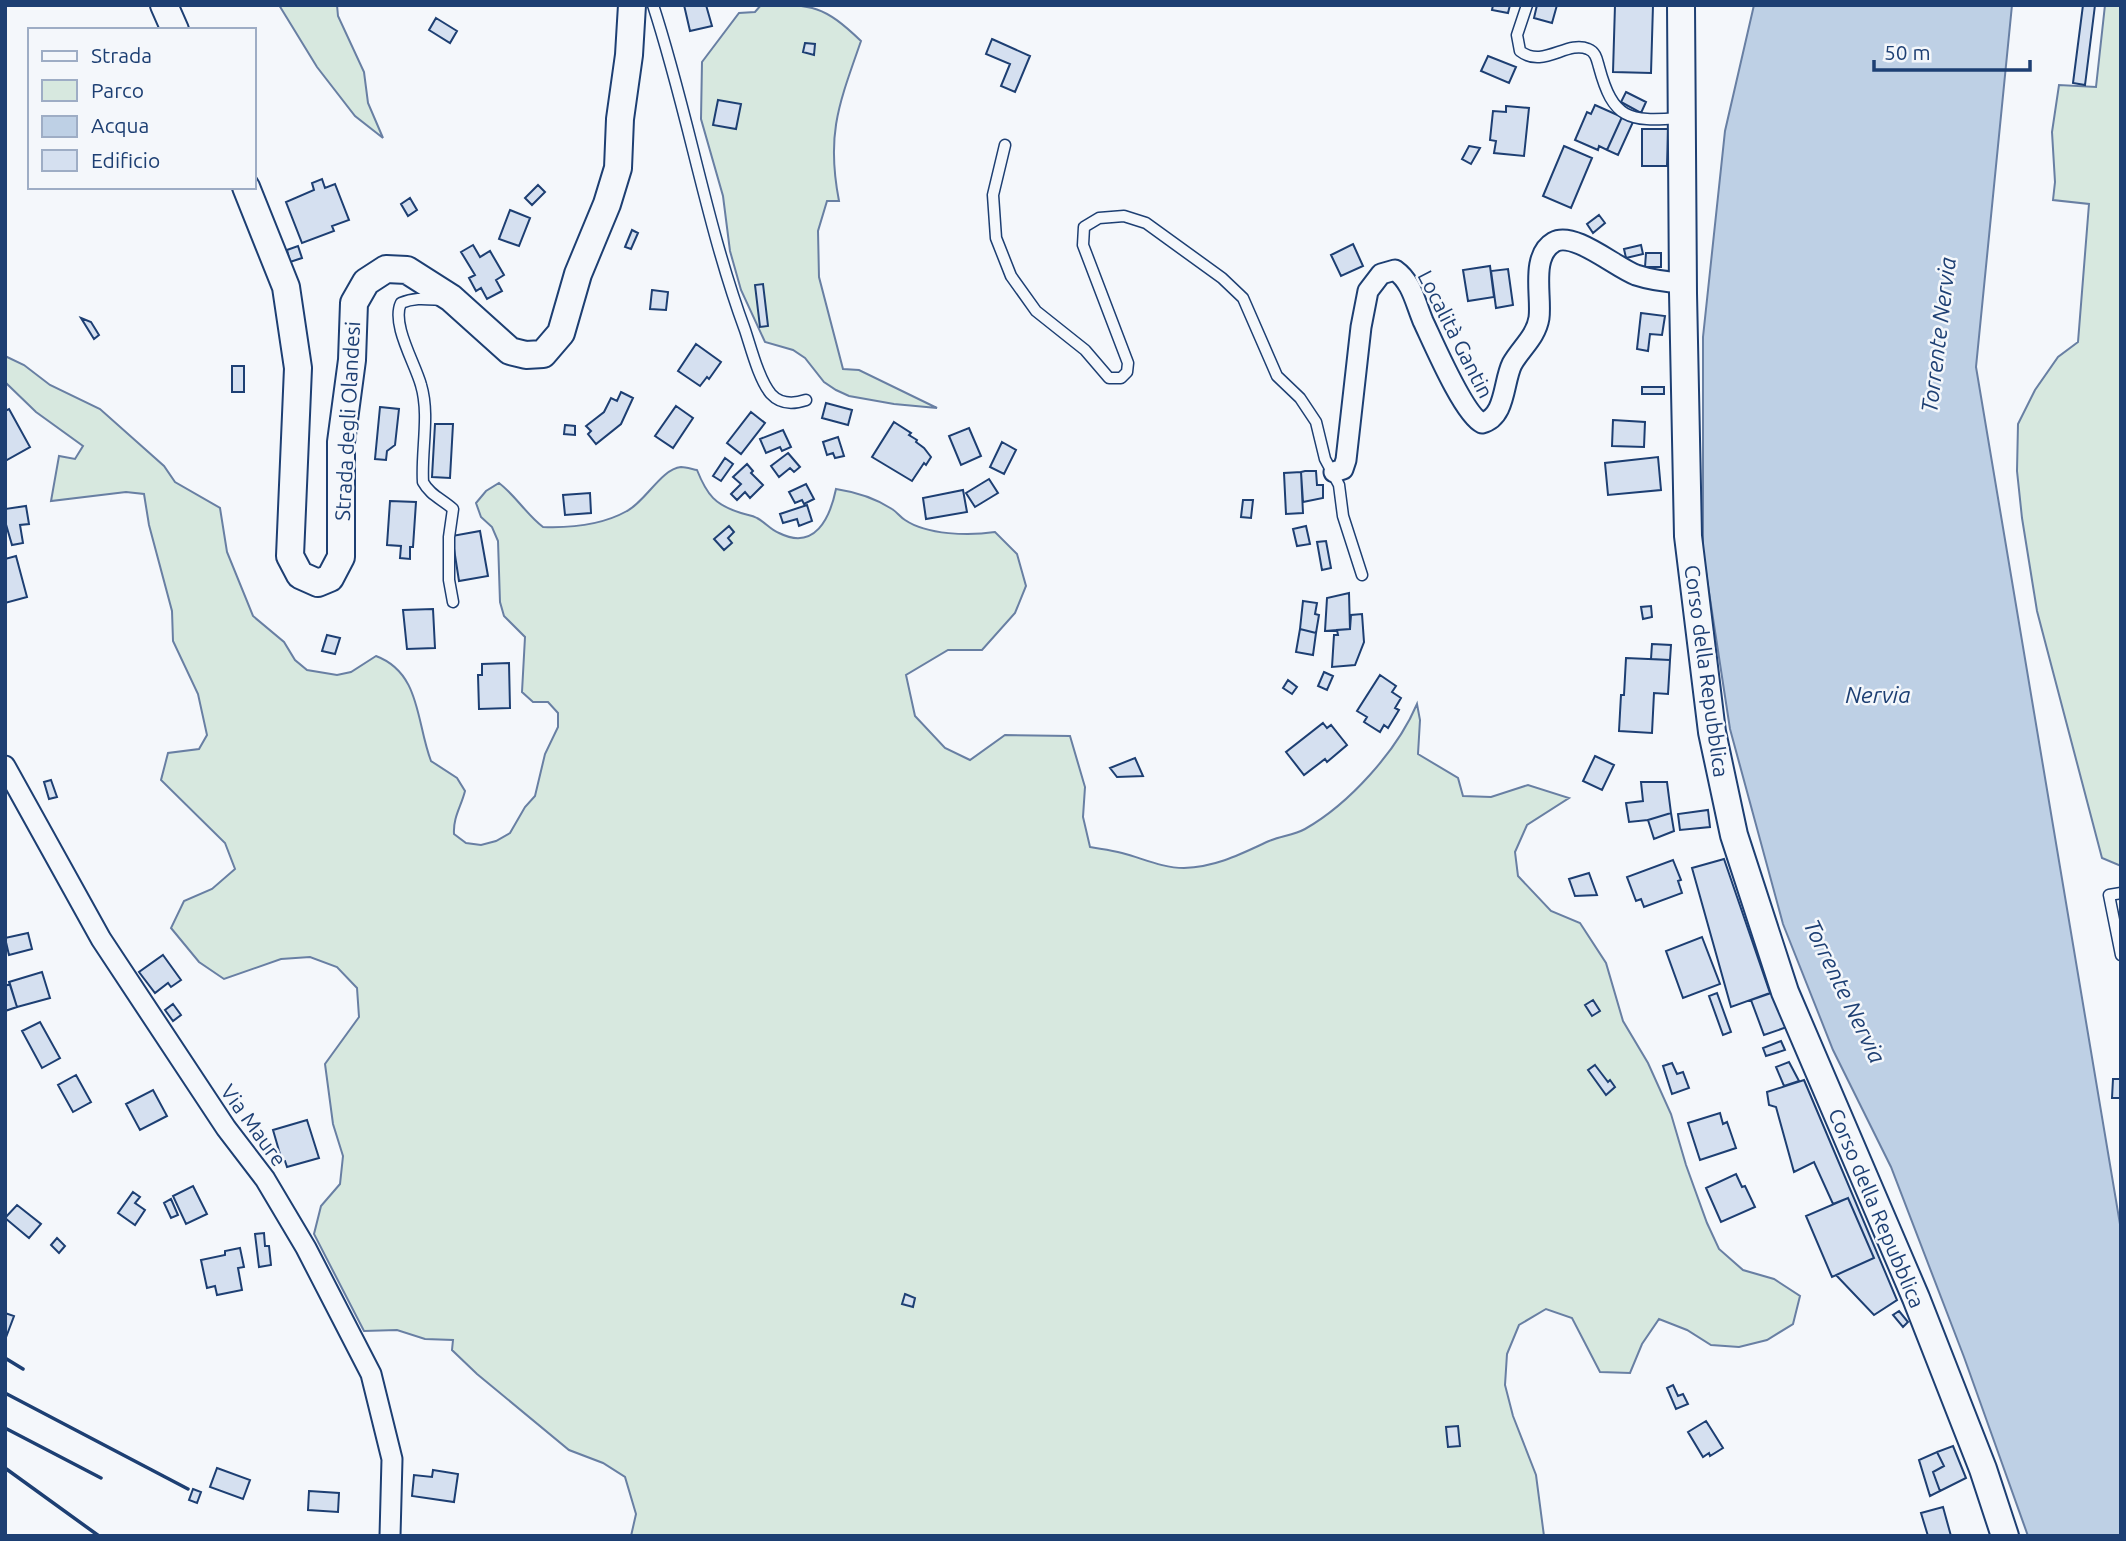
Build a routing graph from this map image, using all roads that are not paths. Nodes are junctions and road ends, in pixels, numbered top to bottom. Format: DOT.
graph roads {
  1 [pos="164,5"];
  2 [pos="632,5"];
  3 [pos="653,5"];
  4 [pos="1527,5"];
  5 [pos="1681,5"];
  6 [pos="174,28"];
  7 [pos="1682,117"];
  8 [pos="1005,145"];
  9 [pos="247,189"];
  10 [pos="1683,283"];
  11 [pos="451,298"];
  12 [pos="806,400"];
  13 [pos="1334,472"];
  14 [pos="1362,575"];
  15 [pos="453,602"];
  16 [pos="5,766"];
  17 [pos="2121,893"];
  18 [pos="2121,955"];
  19 [pos="390,1536"];
  20 [pos="2005,1536"];
  1 -- 6 [label="main road"];
  2 -- 11 [label="main road, Strada degli Olandesi"];
  3 -- 12 [label="lane"];
  4 -- 7 [label="lane"];
  5 -- 7 [label="main road, Corso della Repubblica"];
  7 -- 10 [label="main road, Corso della Repubblica"];
  8 -- 13 [label="lane"];
  9 -- 11 [label="main road, Strada degli Olandesi"];
  10 -- 13 [label="street, Località Gantin"];
  10 -- 20 [label="main road, Corso della Repubblica"];
  11 -- 15 [label="lane"];
  13 -- 14 [label="lane"];
  16 -- 19 [label="street, Via Maure"];
  17 -- 18 [label="lane"];
}
